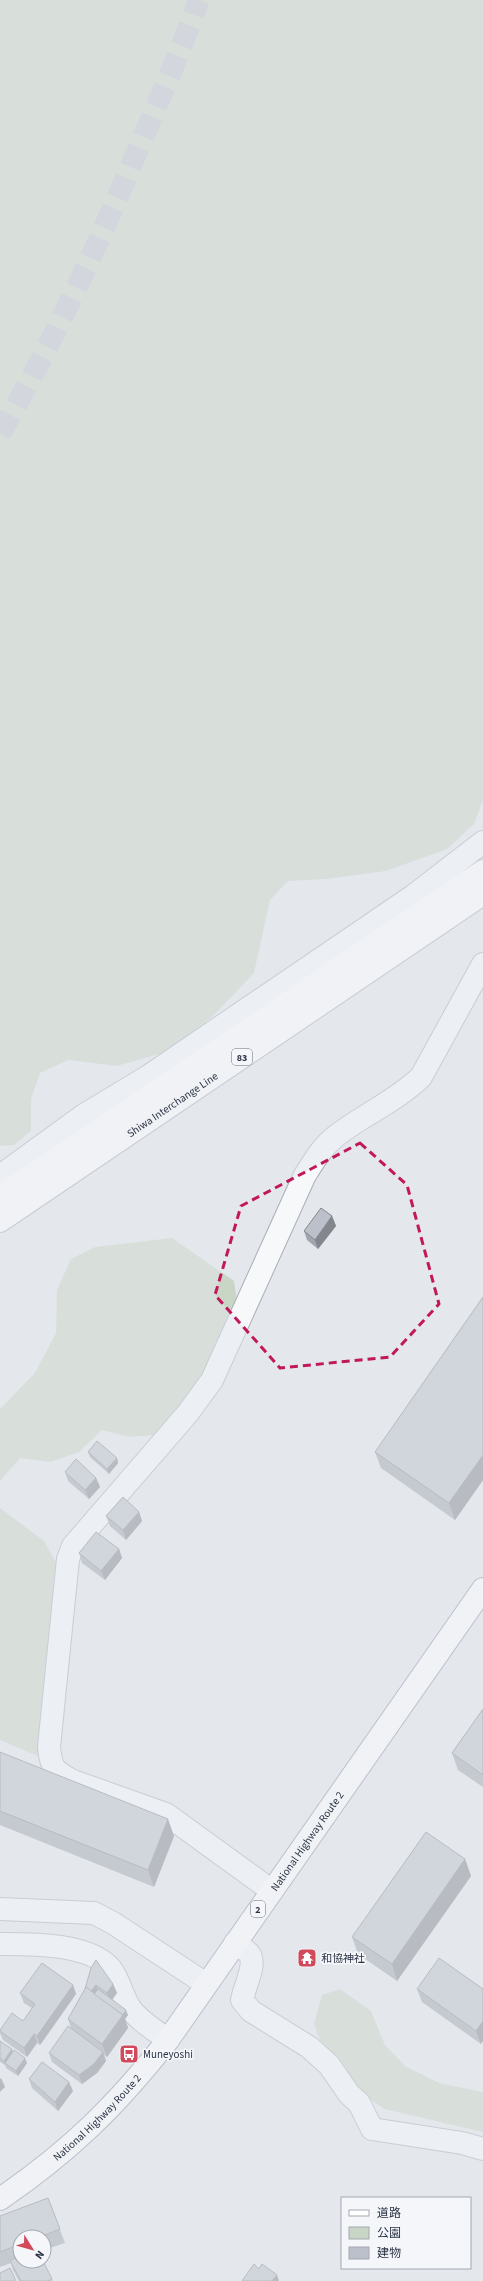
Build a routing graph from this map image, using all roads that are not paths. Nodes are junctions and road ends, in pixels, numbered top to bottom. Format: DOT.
graph roads {
  1 [pos="483,842"];
  2 [pos="483,871"];
  3 [pos="483,894"];
  4 [pos="483,964"];
  5 [pos="0,1176"];
  6 [pos="0,1196"];
  7 [pos="0,1221"];
  8 [pos="483,1589"];
  9 [pos="272,1891"];
  10 [pos="0,1909"];
  11 [pos="235,1943"];
  12 [pos="0,1944"];
  13 [pos="206,1984"];
  14 [pos="168,2040"];
  15 [pos="483,2149"];
  16 [pos="0,2199"];
  1 -- 5 [label="street"];
  2 -- 6 [label="main road, Shiwa Interchange Line / 83"];
  3 -- 7 [label="main road, Shiwa Interchange Line / 83"];
  4 -- 9 [label="street"];
  8 -- 9 [label="main road, National Highway Route 2 / 2"];
  9 -- 11 [label="main road, National Highway Route 2 / 2"];
  10 -- 13 [label="street"];
  11 -- 13 [label="main road, National Highway Route 2 / 2"];
  11 -- 15 [label="street"];
  12 -- 14 [label="street"];
  13 -- 14 [label="main road, National Highway Route 2 / 2"];
  14 -- 16 [label="main road, National Highway Route 2 / 2"];
}
